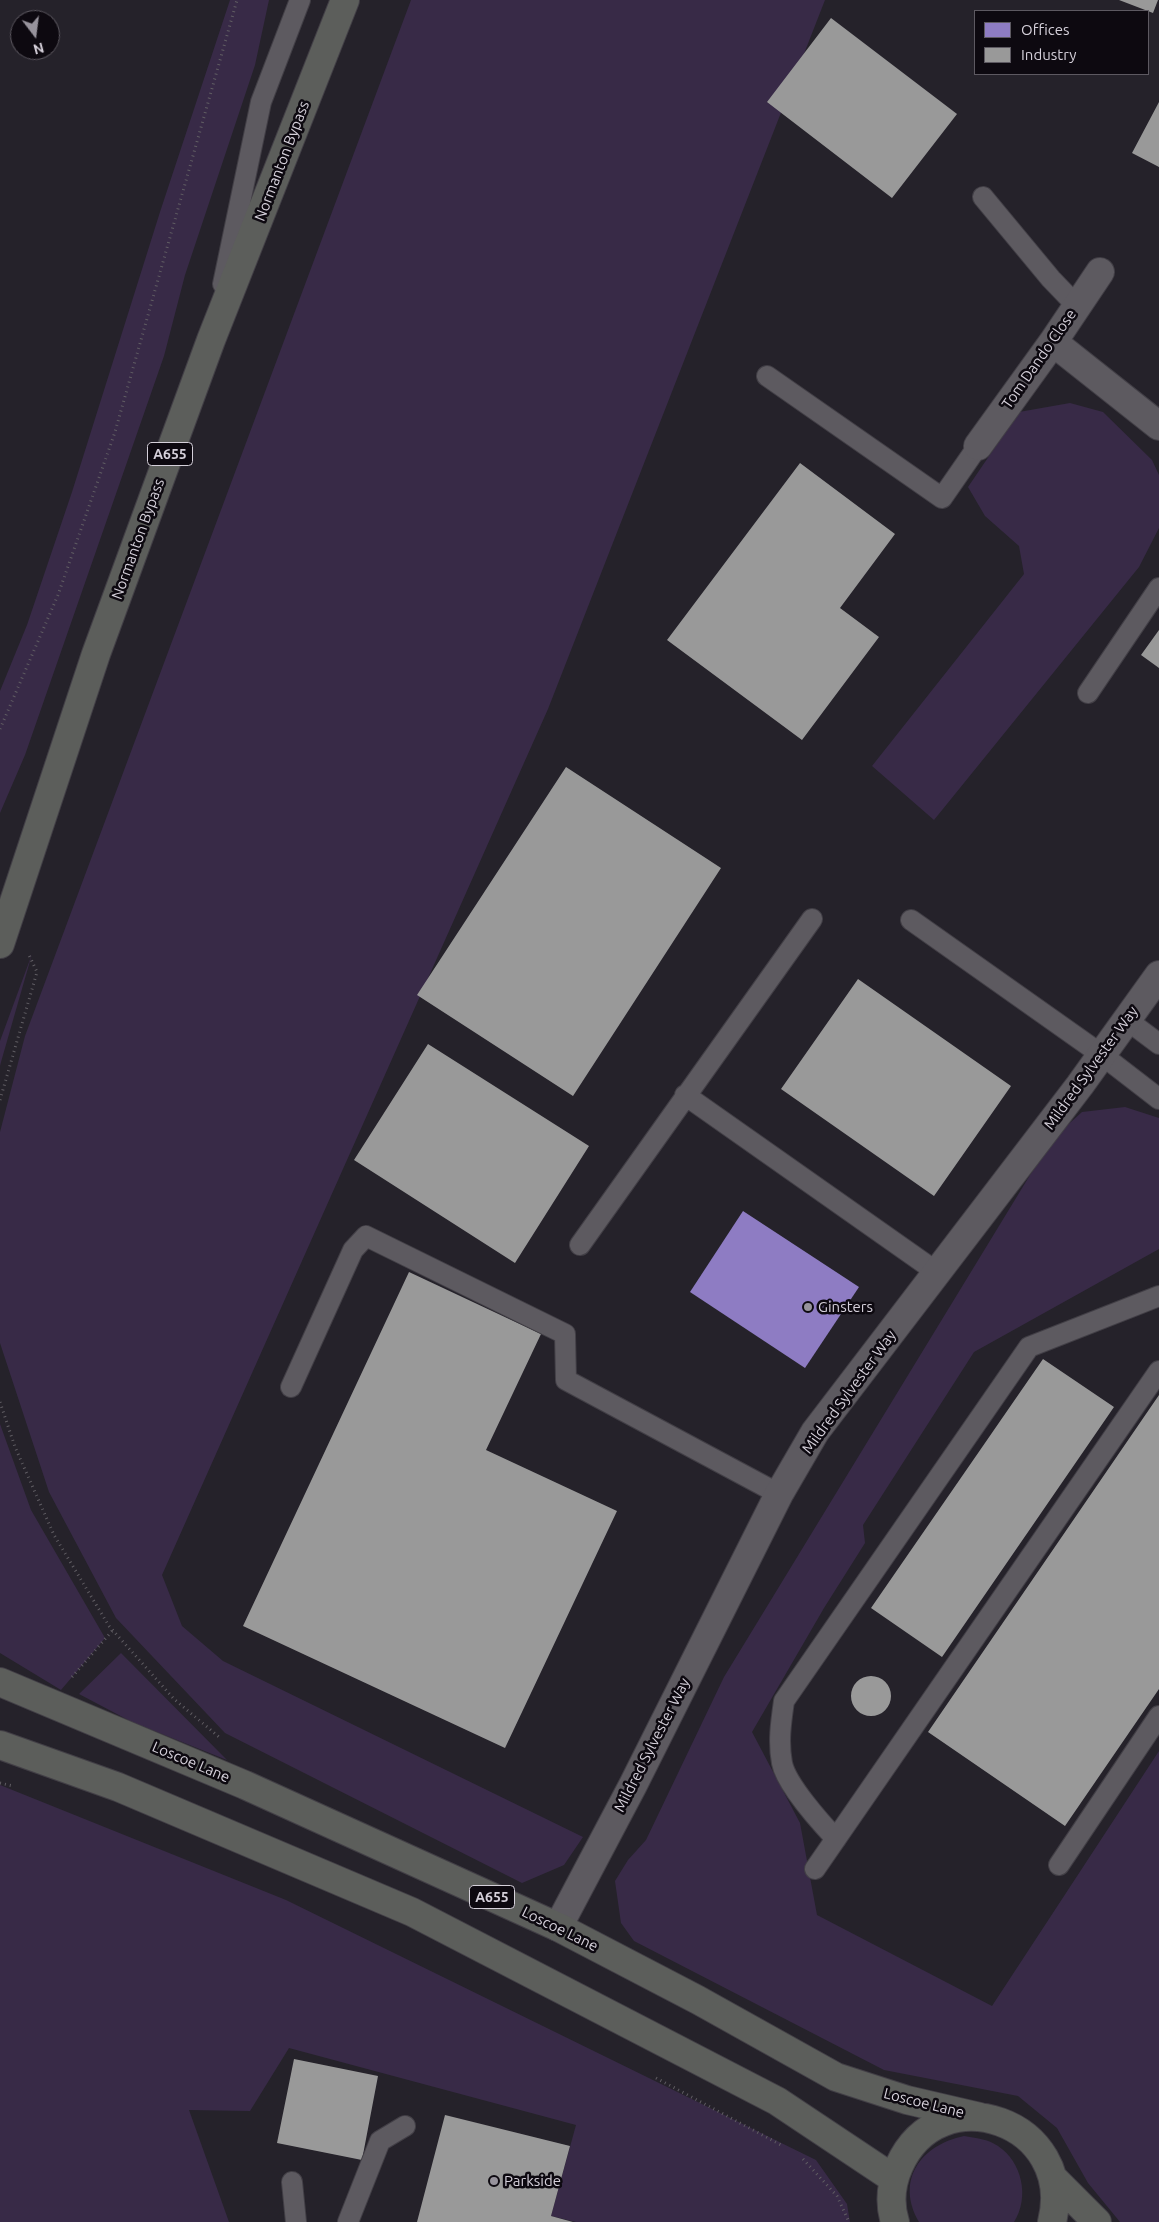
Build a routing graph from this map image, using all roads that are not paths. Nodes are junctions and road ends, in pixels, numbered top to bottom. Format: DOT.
graph roads {
  1 [pos="300,0"];
  2 [pos="344,0"];
  3 [pos="983,197"];
  4 [pos="1100,272"];
  5 [pos="1076,305"];
  6 [pos="212,340"];
  7 [pos="1054,342"];
  8 [pos="767,376"];
  9 [pos="1159,426"];
  10 [pos="978,446"];
  11 [pos="1159,588"];
  12 [pos="1088,693"];
  13 [pos="812,919"];
  14 [pos="911,920"];
  15 [pos="0,944"];
  16 [pos="1159,975"];
  17 [pos="1127,1020"];
  18 [pos="1159,1044"];
  19 [pos="1102,1055"];
  20 [pos="685,1096"];
  21 [pos="1159,1099"];
  22 [pos="580,1245"];
  23 [pos="938,1274"];
  24 [pos="1159,1296"];
  25 [pos="1159,1371"];
  26 [pos="291,1387"];
  27 [pos="779,1494"];
  28 [pos="0,1682"];
  29 [pos="1159,1716"];
  30 [pos="0,1745"];
  31 [pos="836,1839"];
  32 [pos="1059,1865"];
  33 [pos="815,1869"];
  34 [pos="558,1926"];
  35 [pos="980,2117"];
  36 [pos="405,2126"];
  37 [pos="1053,2178"];
  38 [pos="894,2179"];
  39 [pos="292,2182"];
  40 [pos="296,2222"];
  41 [pos="348,2222"];
  42 [pos="895,2222"];
  43 [pos="1052,2222"];
  44 [pos="1097,2222"];
  1 -- 6 [label="lane"];
  2 -- 6 [label="main road, Normanton Bypass / A655"];
  3 -- 5 [label="lane"];
  4 -- 5 [label="street, Tom Dando Close"];
  5 -- 7 [label="street, Tom Dando Close"];
  6 -- 15 [label="main road, Normanton Bypass / A655"];
  7 -- 9 [label="street"];
  7 -- 10 [label="street, Tom Dando Close"];
  8 -- 10 [label="lane"];
  11 -- 12 [label="lane"];
  13 -- 20 [label="lane"];
  14 -- 19 [label="lane"];
  16 -- 17 [label="street, Mildred Sylvester Way"];
  17 -- 18 [label="lane"];
  17 -- 19 [label="street, Mildred Sylvester Way"];
  19 -- 21 [label="lane"];
  19 -- 23 [label="street, Mildred Sylvester Way"];
  20 -- 22 [label="lane"];
  20 -- 23 [label="lane"];
  23 -- 27 [label="street, Mildred Sylvester Way"];
  24 -- 31 [label="lane"];
  25 -- 31 [label="lane"];
  26 -- 27 [label="lane"];
  27 -- 34 [label="street, Mildred Sylvester Way"];
  28 -- 34 [label="main road, Loscoe Lane / A655"];
  29 -- 32 [label="lane"];
  30 -- 38 [label="main road"];
  31 -- 33 [label="lane"];
  34 -- 35 [label="main road, Loscoe Lane / A655"];
  35 -- 37 [label="main road, Loscoe Lane"];
  35 -- 38 [label="main road"];
  36 -- 41 [label="lane"];
  37 -- 43 [label="main road"];
  37 -- 44 [label="main road"];
  38 -- 42 [label="main road"];
  39 -- 40 [label="lane"];
}
